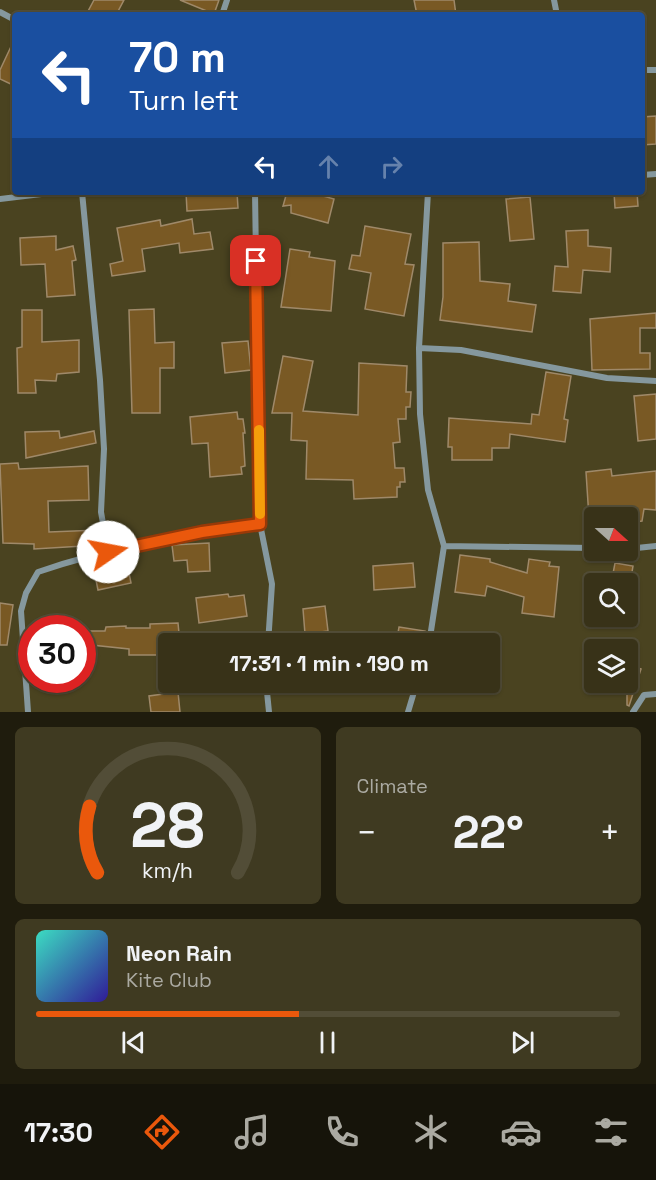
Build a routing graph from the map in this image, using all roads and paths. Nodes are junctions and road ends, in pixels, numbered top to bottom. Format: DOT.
graph roads {
  1 [pos="36,195"];
  2 [pos="82,195"];
  3 [pos="255,195"];
  4 [pos="428,195"];
  5 [pos="0,200"];
  6 [pos="419,348"];
  7 [pos="656,381"];
  8 [pos="260,524"];
  9 [pos="444,546"];
  10 [pos="656,546"];
  11 [pos="584,548"];
  12 [pos="638,548"];
  13 [pos="108,552"];
  14 [pos="269,633"];
  15 [pos="431,633"];
  16 [pos="267,693"];
  17 [pos="414,693"];
  18 [pos="656,694"];
  19 [pos="28,712"];
  20 [pos="269,712"];
  21 [pos="408,712"];
  22 [pos="633,712"];
  1 -- 5 [label="street"];
  2 -- 13 [label="street"];
  3 -- 8 [label="street"];
  4 -- 6 [label="street"];
  6 -- 7 [label="street"];
  6 -- 9 [label="street"];
  8 -- 13 [label="street"];
  8 -- 14 [label="street"];
  9 -- 11 [label="street"];
  9 -- 15 [label="street"];
  10 -- 12 [label="street"];
  13 -- 19 [label="street"];
  16 -- 20 [label="street"];
  17 -- 21 [label="street"];
  18 -- 22 [label="street"];
}
